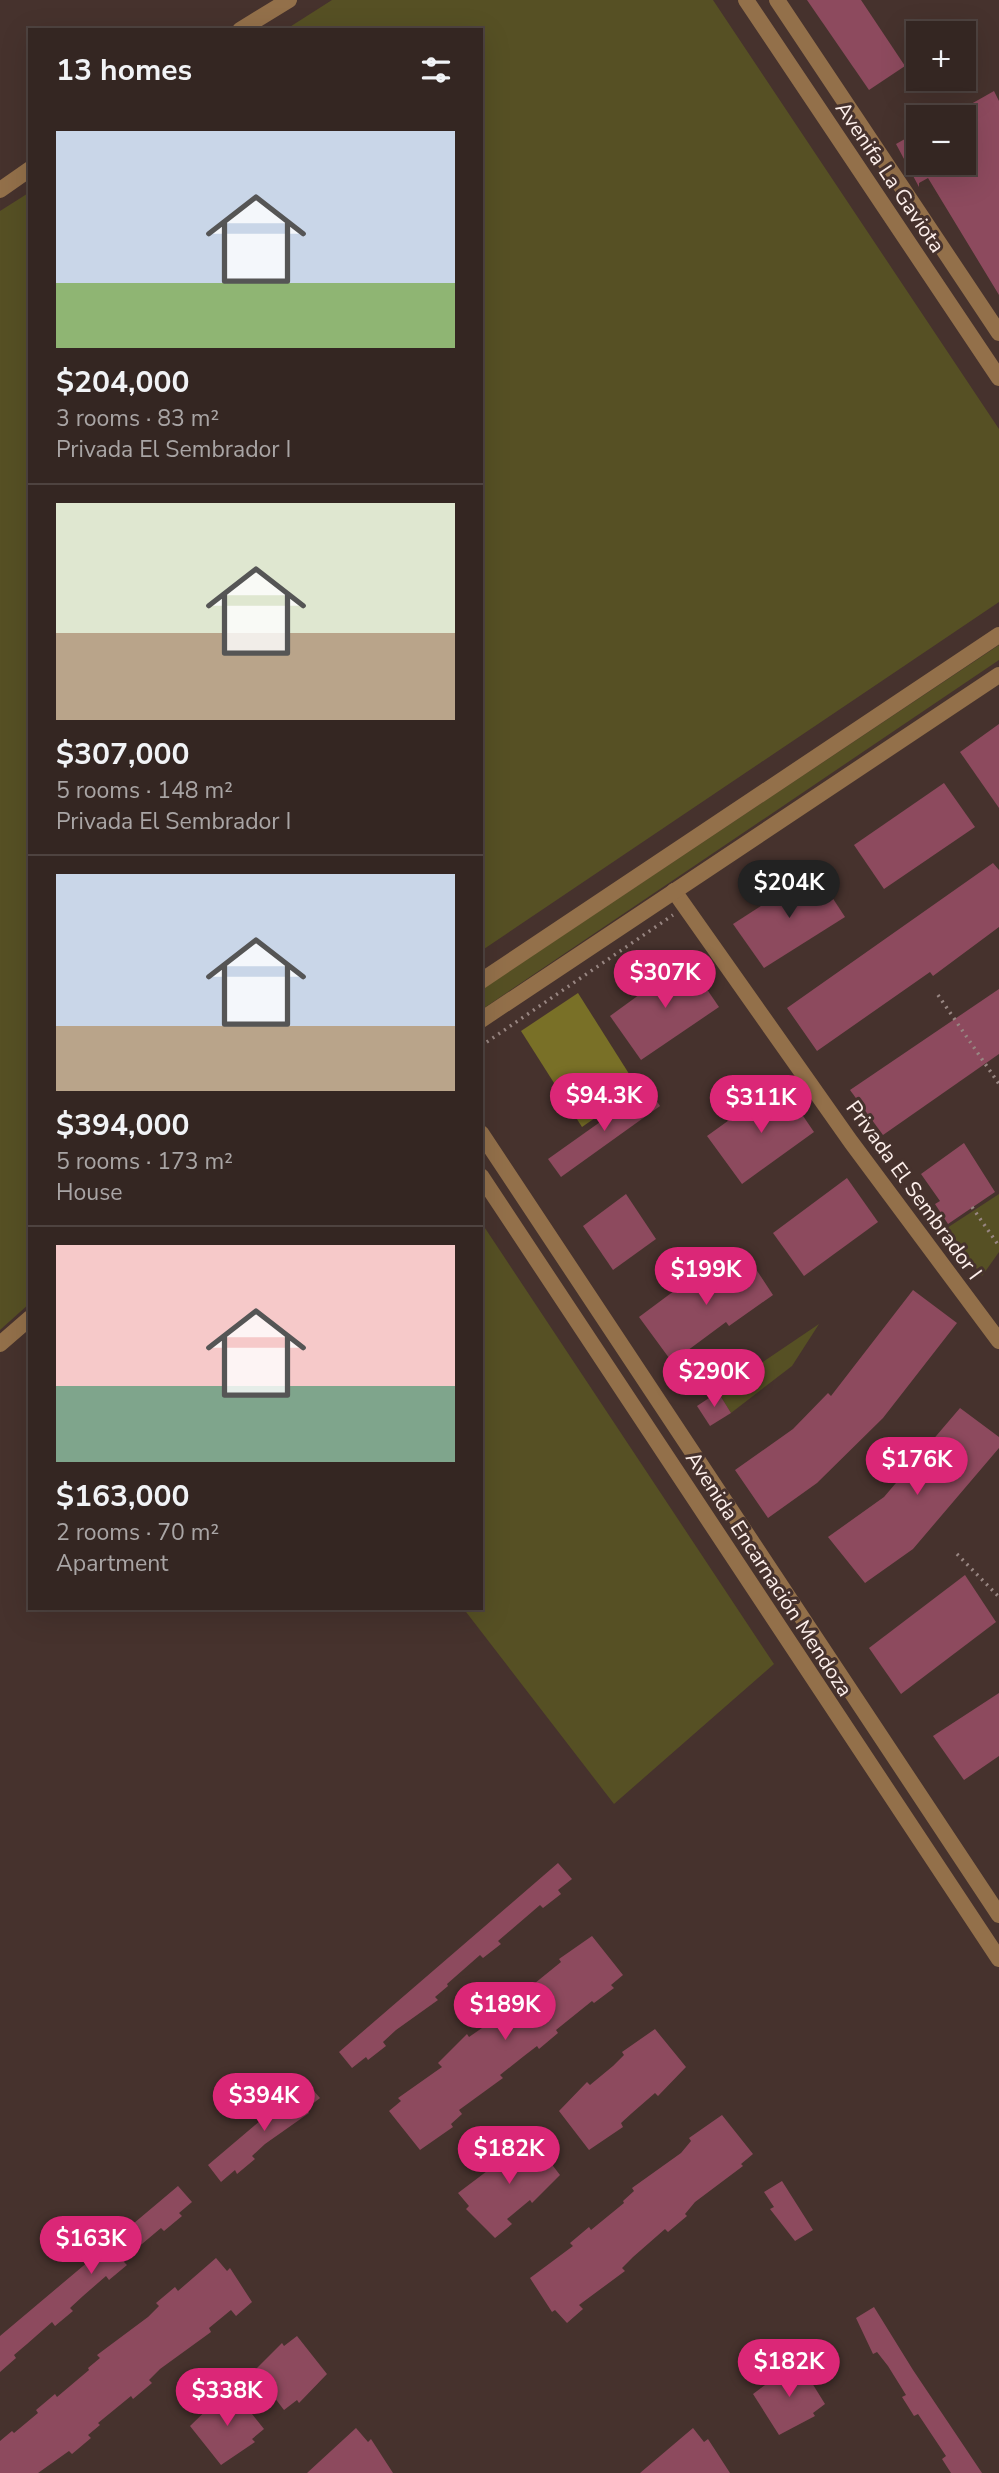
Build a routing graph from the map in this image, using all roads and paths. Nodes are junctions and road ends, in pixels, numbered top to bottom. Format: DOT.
graph roads {
  1 [pos="289,0"];
  2 [pos="746,0"];
  3 [pos="777,0"];
  4 [pos="243,28"];
  5 [pos="28,170"];
  6 [pos="0,190"];
  7 [pos="999,333"];
  8 [pos="999,378"];
  9 [pos="999,635"];
  10 [pos="999,675"];
  11 [pos="674,891"];
  12 [pos="685,907"];
  13 [pos="483,980"];
  14 [pos="938,995"];
  15 [pos="483,1019"];
  16 [pos="483,1045"];
  17 [pos="999,1084"];
  18 [pos="483,1136"];
  19 [pos="483,1179"];
  20 [pos="972,1207"];
  21 [pos="999,1246"];
  22 [pos="28,1320"];
  23 [pos="999,1341"];
  24 [pos="0,1344"];
  25 [pos="957,1554"];
  26 [pos="999,1597"];
  27 [pos="999,1915"];
  28 [pos="999,1959"];
  1 -- 4 [label="street"];
  2 -- 8 [label="street, Avenifa La Gaviota"];
  3 -- 7 [label="street, Avenifa La Gaviota"];
  5 -- 6 [label="street"];
  9 -- 13 [label="street"];
  10 -- 11 [label="street"];
  11 -- 12 [label="street, Privada El Sembrador I"];
  11 -- 15 [label="street"];
  12 -- 16 [label="path"];
  12 -- 23 [label="street, Privada El Sembrador I"];
  14 -- 17 [label="path"];
  18 -- 27 [label="street, Avenida Encarnación Mendoza"];
  19 -- 28 [label="street, Avenida Encarnación Mendoza"];
  20 -- 21 [label="path"];
  22 -- 24 [label="street"];
  25 -- 26 [label="path"];
}
